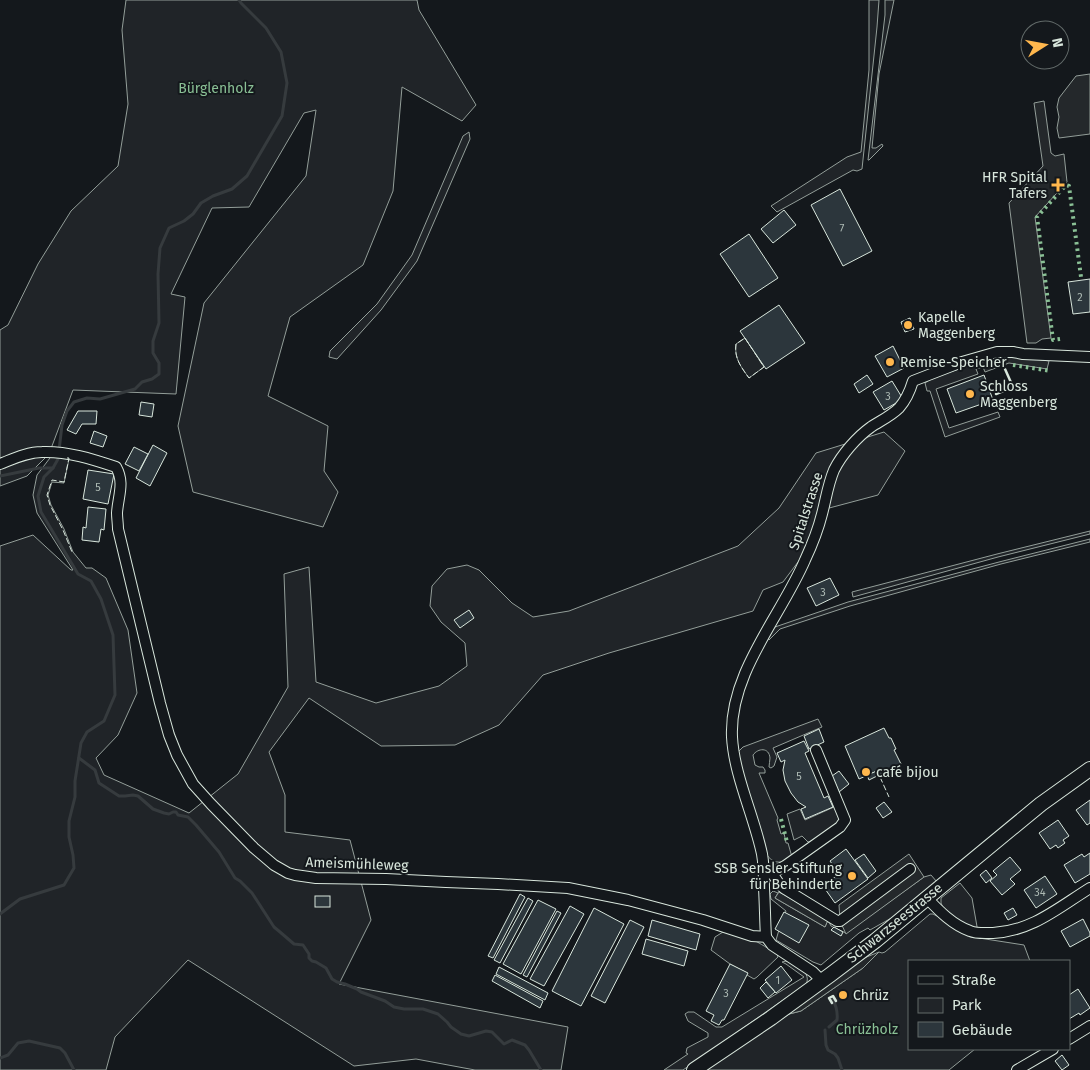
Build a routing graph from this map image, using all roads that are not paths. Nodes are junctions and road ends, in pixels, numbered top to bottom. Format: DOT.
graph roads {
  1 [pos="1090,357"];
  2 [pos="0,464"];
  3 [pos="816,750"];
  4 [pos="1090,769"];
  5 [pos="910,869"];
  6 [pos="768,874"];
  7 [pos="1090,888"];
  8 [pos="927,898"];
  9 [pos="766,938"];
  10 [pos="822,981"];
  11 [pos="1090,1026"];
  12 [pos="1070,1038"];
  13 [pos="1050,1050"];
  14 [pos="694,1070"];
  15 [pos="1017,1070"];
  1 -- 6 [label="street, Spitalstrasse"];
  2 -- 9 [label="street, Ameismühleweg"];
  3 -- 6 [label="street"];
  4 -- 8 [label="main road, Schwarzseestrasse"];
  5 -- 6 [label="street"];
  6 -- 9 [label="street, Spitalstrasse"];
  7 -- 8 [label="street"];
  8 -- 10 [label="main road, Schwarzseestrasse"];
  9 -- 10 [label="street, Ameismühleweg"];
  10 -- 14 [label="main road, Schwarzseestrasse"];
  11 -- 12 [label="street"];
  13 -- 15 [label="street"];
}
